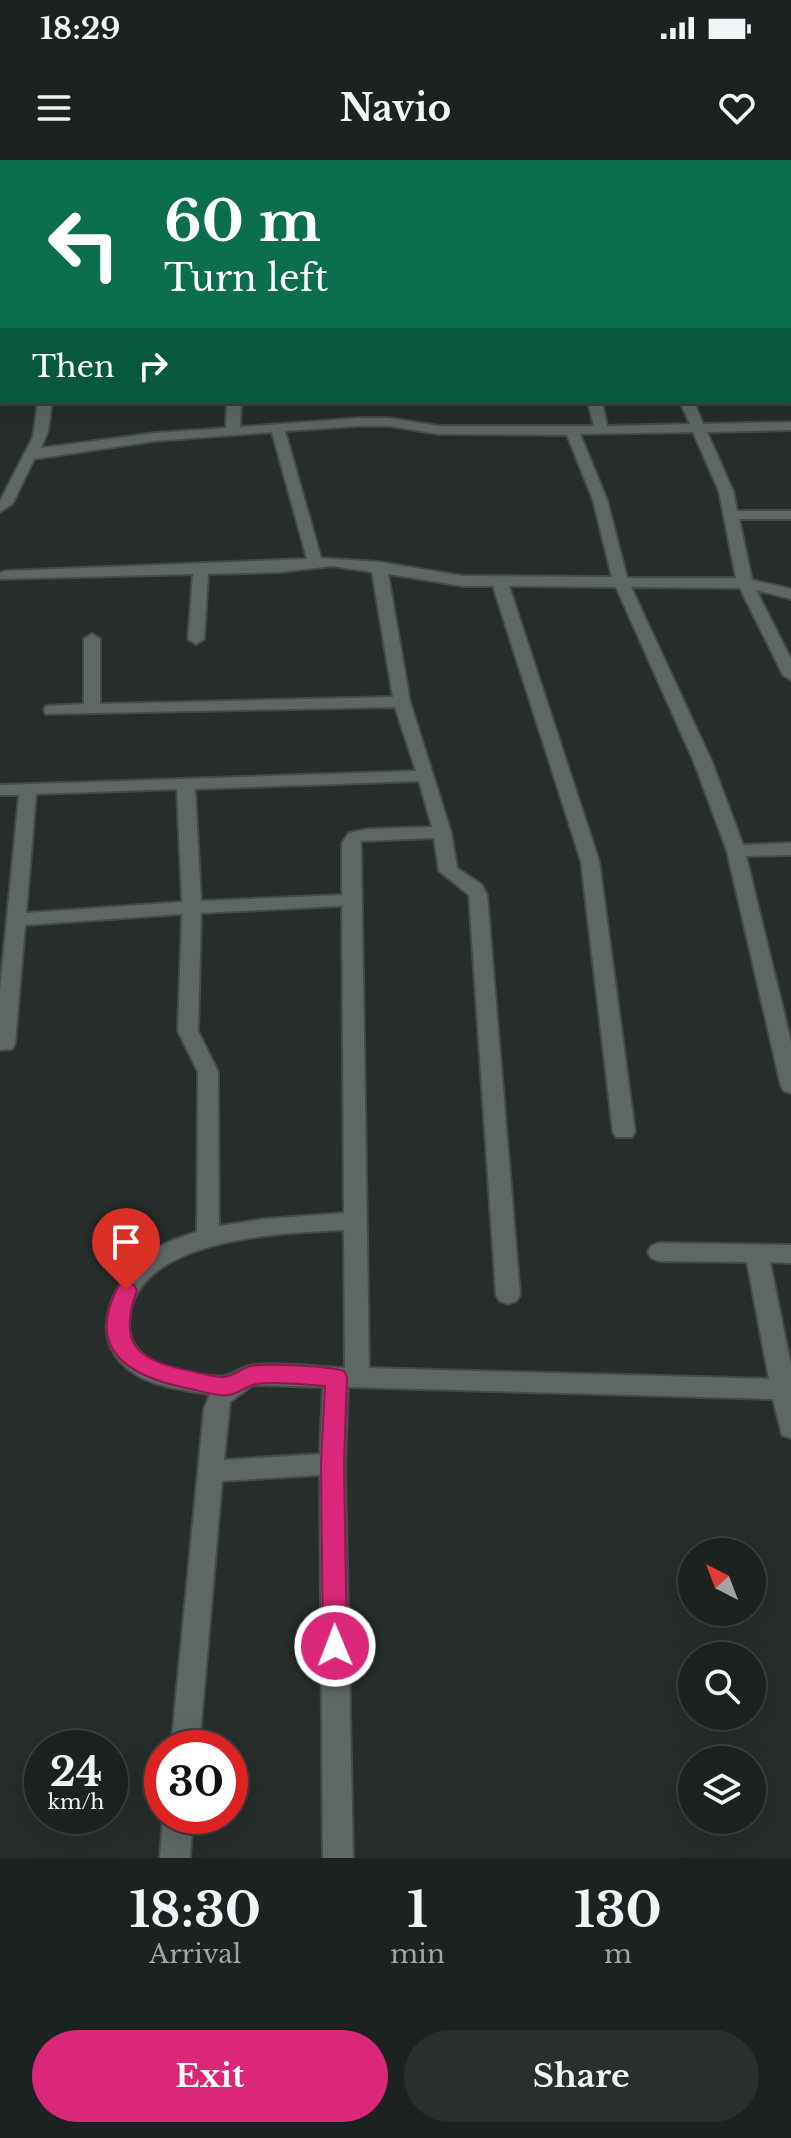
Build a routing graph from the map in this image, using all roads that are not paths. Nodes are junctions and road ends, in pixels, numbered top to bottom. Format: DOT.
graph roads {
  1 [pos="45,404"];
  2 [pos="234,404"];
  3 [pos="595,404"];
  4 [pos="688,404"];
  5 [pos="791,426"];
  6 [pos="277,427"];
  7 [pos="696,427"];
  8 [pos="233,431"];
  9 [pos="602,432"];
  10 [pos="573,433"];
  11 [pos="28,456"];
  12 [pos="0,508"];
  13 [pos="733,515"];
  14 [pos="791,515"];
  15 [pos="315,562"];
  16 [pos="379,567"];
  17 [pos="201,570"];
  18 [pos="5,576"];
  19 [pos="621,582"];
  20 [pos="500,583"];
  21 [pos="745,583"];
  22 [pos="791,594"];
  23 [pos="92,639"];
  24 [pos="196,639"];
  25 [pos="791,675"];
  26 [pos="402,702"];
  27 [pos="92,708"];
  28 [pos="52,710"];
  29 [pos="426,776"];
  30 [pos="186,784"];
  31 [pos="28,789"];
  32 [pos="0,790"];
  33 [pos="442,832"];
  34 [pos="791,849"];
  35 [pos="736,851"];
  36 [pos="353,900"];
  37 [pos="192,907"];
  38 [pos="16,920"];
  39 [pos="5,1044"];
  40 [pos="791,1086"];
  41 [pos="624,1132"];
  42 [pos="355,1221"];
  43 [pos="208,1238"];
  44 [pos="659,1252"];
  45 [pos="757,1253"];
  46 [pos="791,1254"];
  47 [pos="508,1295"];
  48 [pos="347,1377"];
  49 [pos="227,1387"];
  50 [pos="783,1389"];
  51 [pos="791,1428"];
  52 [pos="332,1464"];
  53 [pos="210,1471"];
  54 [pos="187,1730"];
  55 [pos="177,1834"];
  56 [pos="175,1858"];
  57 [pos="338,1858"];
  1 -- 11 [label="street"];
  2 -- 8 [label="street"];
  3 -- 9 [label="street"];
  4 -- 7 [label="street"];
  5 -- 7 [label="street"];
  6 -- 8 [label="street"];
  6 -- 10 [label="street"];
  6 -- 15 [label="street"];
  7 -- 9 [label="street"];
  7 -- 13 [label="street"];
  8 -- 11 [label="street"];
  9 -- 10 [label="street"];
  10 -- 19 [label="street"];
  11 -- 12 [label="street"];
  13 -- 14 [label="street"];
  13 -- 21 [label="street"];
  15 -- 16 [label="street"];
  15 -- 17 [label="street"];
  16 -- 20 [label="street"];
  16 -- 26 [label="street"];
  17 -- 18 [label="street"];
  17 -- 24 [label="street"];
  19 -- 20 [label="street"];
  19 -- 21 [label="street"];
  19 -- 35 [label="street"];
  20 -- 41 [label="street"];
  21 -- 22 [label="street"];
  21 -- 25 [label="street"];
  23 -- 27 [label="street"];
  26 -- 27 [label="street"];
  26 -- 29 [label="street"];
  27 -- 28 [label="street"];
  29 -- 30 [label="street"];
  29 -- 33 [label="street"];
  30 -- 31 [label="street"];
  30 -- 37 [label="street"];
  31 -- 32 [label="street"];
  31 -- 38 [label="street"];
  33 -- 36 [label="street"];
  33 -- 47 [label="street"];
  34 -- 35 [label="street"];
  35 -- 40 [label="street"];
  36 -- 37 [label="street"];
  36 -- 42 [label="street"];
  37 -- 38 [label="street"];
  37 -- 43 [label="street"];
  38 -- 39 [label="street"];
  42 -- 43 [label="street"];
  42 -- 48 [label="street"];
  43 -- 49 [label="street"];
  44 -- 45 [label="street"];
  45 -- 46 [label="street"];
  45 -- 50 [label="street"];
  48 -- 49 [label="street"];
  48 -- 50 [label="street"];
  48 -- 52 [label="street"];
  49 -- 53 [label="street"];
  50 -- 51 [label="street"];
  52 -- 53 [label="street"];
  52 -- 57 [label="street"];
  53 -- 54 [label="street"];
  55 -- 56 [label="street"];
}
